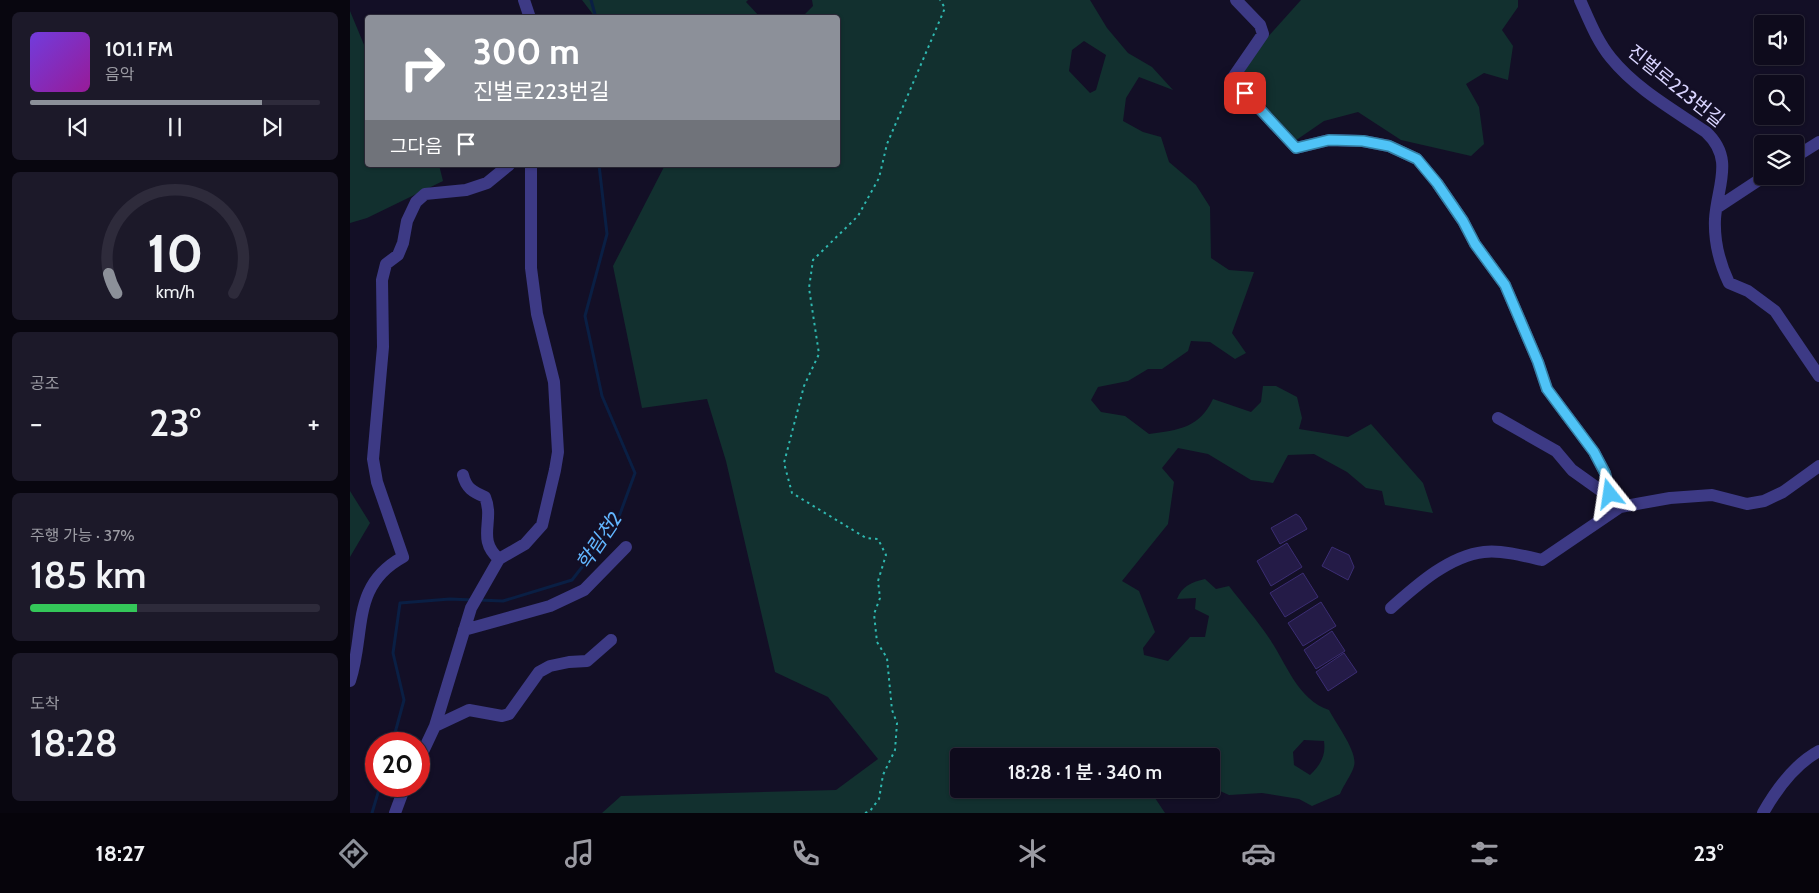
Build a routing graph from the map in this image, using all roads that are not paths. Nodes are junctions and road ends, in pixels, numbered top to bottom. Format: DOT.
graph roads {
  1 [pos="524,0"];
  2 [pos="1236,0"];
  3 [pos="1580,0"];
  4 [pos="529,15"];
  5 [pos="1819,142"];
  6 [pos="1804,151"];
  7 [pos="507,167"];
  8 [pos="531,167"];
  9 [pos="1754,183"];
  10 [pos="1718,207"];
  11 [pos="1819,376"];
  12 [pos="1498,418"];
  13 [pos="1819,466"];
  14 [pos="463,475"];
  15 [pos="1610,494"];
  16 [pos="1620,507"];
  17 [pos="626,547"];
  18 [pos="499,559"];
  19 [pos="1391,608"];
  20 [pos="464,630"];
  21 [pos="611,640"];
  22 [pos="350,681"];
  23 [pos="435,726"];
  24 [pos="430,737"];
  25 [pos="1819,751"];
  26 [pos="401,797"];
  27 [pos="394,813"];
  28 [pos="1762,813"];
  1 -- 4 [label="lane"];
  2 -- 15 [label="lane"];
  3 -- 10 [label="lane, 진벌로223번길"];
  5 -- 6 [label="lane"];
  7 -- 22 [label="lane"];
  8 -- 18 [label="lane"];
  9 -- 10 [label="lane"];
  10 -- 11 [label="lane, 진벌로223번길"];
  12 -- 15 [label="lane"];
  13 -- 16 [label="lane"];
  14 -- 18 [label="lane"];
  15 -- 16 [label="lane"];
  16 -- 19 [label="lane"];
  17 -- 20 [label="lane"];
  18 -- 20 [label="lane"];
  20 -- 23 [label="lane"];
  21 -- 23 [label="lane"];
  23 -- 24 [label="lane"];
  25 -- 28 [label="lane"];
  26 -- 27 [label="lane"];
}
